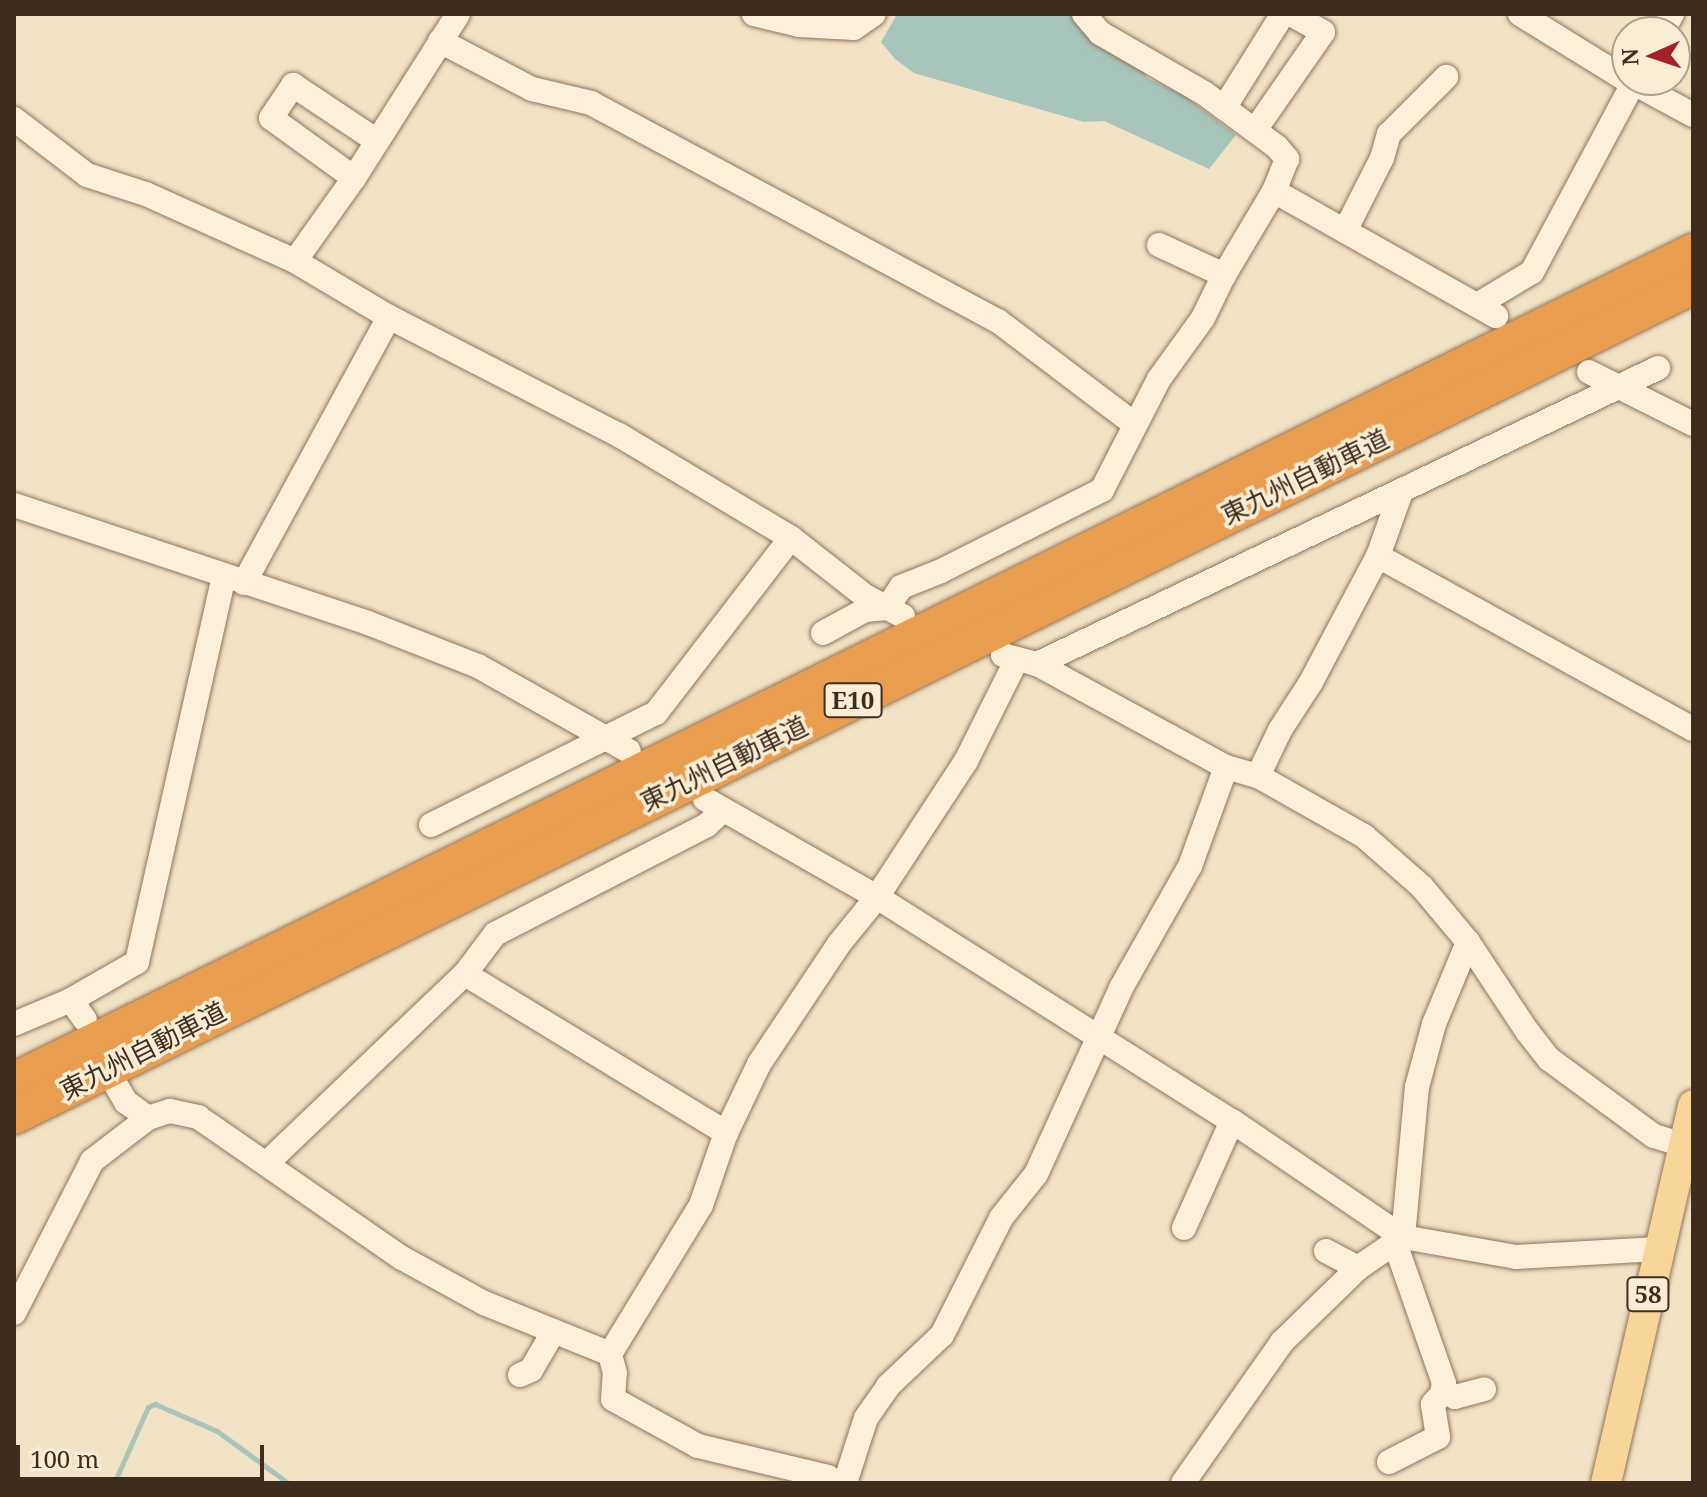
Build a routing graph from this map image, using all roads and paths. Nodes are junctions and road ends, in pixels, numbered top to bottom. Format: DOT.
graph roads {
  1 [pos="458,14"];
  2 [pos="754,14"];
  3 [pos="874,14"];
  4 [pos="1084,14"];
  5 [pos="1283,14"];
  6 [pos="1291,14"];
  7 [pos="1520,14"];
  8 [pos="440,41"];
  9 [pos="1611,69"];
  10 [pos="1446,77"];
  11 [pos="1623,96"];
  12 [pos="1658,96"];
  13 [pos="1224,108"];
  14 [pos="1693,115"];
  15 [pos="14,119"];
  16 [pos="1255,130"];
  17 [pos="377,141"];
  18 [pos="354,178"];
  19 [pos="1274,191"];
  20 [pos="1345,231"];
  21 [pos="1159,245"];
  22 [pos="1693,252"];
  23 [pos="295,261"];
  24 [pos="1224,275"];
  25 [pos="1693,286"];
  26 [pos="389,317"];
  27 [pos="1658,368"];
  28 [pos="1589,372"];
  29 [pos="1617,386"];
  30 [pos="1134,424"];
  31 [pos="1693,424"];
  32 [pos="1401,492"];
  33 [pos="14,505"];
  34 [pos="791,538"];
  35 [pos="1378,556"];
  36 [pos="234,580"];
  37 [pos="895,612"];
  38 [pos="823,633"];
  39 [pos="1018,660"];
  40 [pos="1693,729"];
  41 [pos="604,737"];
  42 [pos="629,751"];
  43 [pos="1226,767"];
  44 [pos="1258,776"];
  45 [pos="431,825"];
  46 [pos="877,897"];
  47 [pos="1468,942"];
  48 [pos="465,974"];
  49 [pos="14,1024"];
  50 [pos="1100,1041"];
  51 [pos="14,1081"];
  52 [pos="116,1085"];
  53 [pos="1693,1105"];
  54 [pos="14,1116"];
  55 [pos="148,1118"];
  56 [pos="1232,1121"];
  57 [pos="726,1133"];
  58 [pos="1686,1157"];
  59 [pos="267,1163"];
  60 [pos="1184,1228"];
  61 [pos="1399,1240"];
  62 [pos="1658,1249"];
  63 [pos="1326,1251"];
  64 [pos="1358,1268"];
  65 [pos="14,1313"];
  66 [pos="554,1331"];
  67 [pos="610,1354"];
  68 [pos="520,1375"];
  69 [pos="1484,1389"];
  70 [pos="1443,1390"];
  71 [pos="1389,1462"];
  72 [pos="833,1483"];
  73 [pos="845,1483"];
  74 [pos="1183,1483"];
  75 [pos="1606,1483"];
  1 -- 8 [label="street"];
  2 -- 3 [label="street"];
  4 -- 13 [label="street"];
  5 -- 13 [label="street"];
  6 -- 16 [label="street"];
  7 -- 9 [label="street"];
  8 -- 17 [label="street"];
  8 -- 30 [label="street"];
  10 -- 20 [label="street"];
  11 -- 20 [label="street"];
  12 -- 14 [label="street"];
  13 -- 16 [label="street"];
  15 -- 23 [label="street"];
  16 -- 19 [label="street"];
  17 -- 18 [label="street"];
  17 -- 18 [label="street"];
  18 -- 23 [label="street"];
  19 -- 20 [label="street"];
  19 -- 24 [label="street"];
  21 -- 24 [label="street"];
  22 -- 51 [label="highway, 東九州自動車道 / E10"];
  23 -- 26 [label="street"];
  24 -- 30 [label="street"];
  25 -- 54 [label="highway, 東九州自動車道 / E10"];
  26 -- 34 [label="street"];
  26 -- 36 [label="street"];
  27 -- 29 [label="street"];
  28 -- 29 [label="street"];
  29 -- 31 [label="street"];
  29 -- 32 [label="street"];
  30 -- 37 [label="street"];
  32 -- 35 [label="street"];
  32 -- 39 [label="street"];
  33 -- 36 [label="street"];
  34 -- 37 [label="street"];
  34 -- 41 [label="street"];
  35 -- 40 [label="street"];
  35 -- 44 [label="street"];
  36 -- 41 [label="street"];
  36 -- 49 [label="street"];
  37 -- 38 [label="street"];
  39 -- 43 [label="street"];
  39 -- 46 [label="street"];
  41 -- 42 [label="street"];
  41 -- 45 [label="street"];
  43 -- 44 [label="street"];
  43 -- 50 [label="street"];
  44 -- 47 [label="street"];
  46 -- 48 [label="street"];
  46 -- 50 [label="street"];
  46 -- 57 [label="street"];
  47 -- 58 [label="street"];
  47 -- 61 [label="street"];
  48 -- 57 [label="street"];
  48 -- 59 [label="street"];
  50 -- 56 [label="street"];
  50 -- 73 [label="street"];
  52 -- 55 [label="street"];
  53 -- 58 [label="main road, 58"];
  55 -- 59 [label="street"];
  55 -- 65 [label="street"];
  56 -- 60 [label="street"];
  56 -- 61 [label="street"];
  57 -- 67 [label="street"];
  58 -- 62 [label="main road, 58"];
  59 -- 66 [label="street"];
  61 -- 62 [label="street"];
  61 -- 64 [label="street"];
  61 -- 70 [label="street"];
  62 -- 75 [label="main road, 58"];
  63 -- 64 [label="street"];
  64 -- 74 [label="street"];
  66 -- 67 [label="street"];
  66 -- 68 [label="street"];
  67 -- 72 [label="street"];
  69 -- 70 [label="street"];
  70 -- 71 [label="street"];
}
